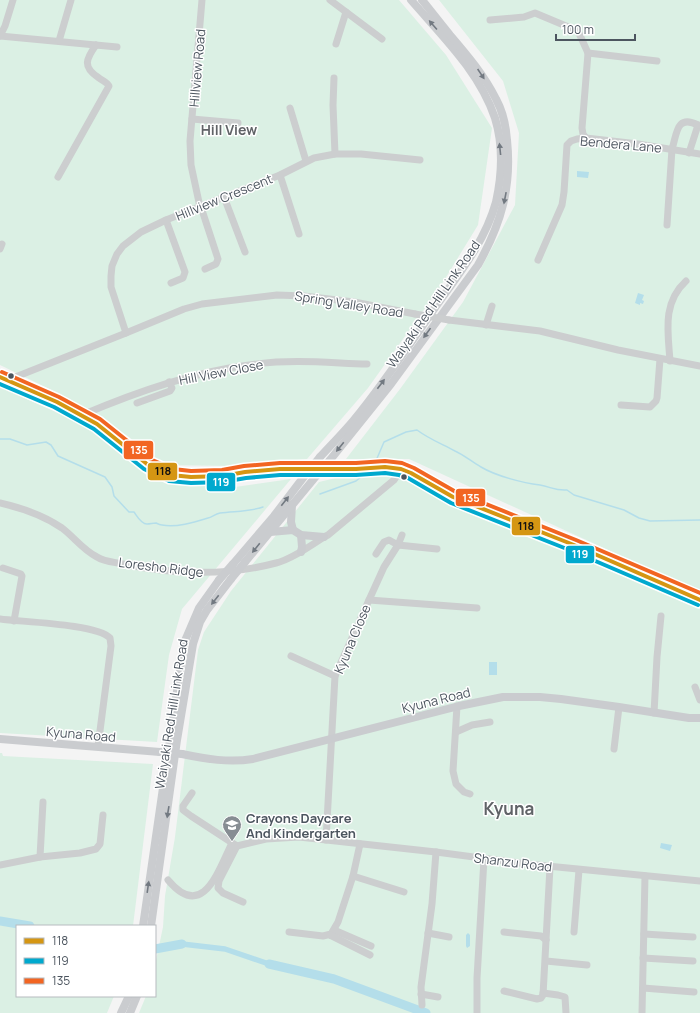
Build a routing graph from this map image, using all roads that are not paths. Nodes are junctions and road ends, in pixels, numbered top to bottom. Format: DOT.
graph roads {
  1 [pos="13,0"];
  2 [pos="71,0"];
  3 [pos="202,0"];
  4 [pos="330,0"];
  5 [pos="411,0"];
  6 [pos="422,0"];
  7 [pos="346,12"];
  8 [pos="490,20"];
  9 [pos="0,36"];
  10 [pos="382,39"];
  11 [pos="59,41"];
  12 [pos="336,44"];
  13 [pos="96,45"];
  14 [pos="117,47"];
  15 [pos="588,53"];
  16 [pos="657,62"];
  17 [pos="334,78"];
  18 [pos="290,108"];
  19 [pos="192,119"];
  20 [pos="238,124"];
  21 [pos="699,126"];
  22 [pos="586,138"];
  23 [pos="672,149"];
  24 [pos="689,153"];
  25 [pos="335,154"];
  26 [pos="700,154"];
  27 [pos="420,160"];
  28 [pos="306,161"];
  29 [pos="280,175"];
  30 [pos="58,177"];
  31 [pos="224,197"];
  32 [pos="200,207"];
  33 [pos="166,220"];
  34 [pos="667,225"];
  35 [pos="299,234"];
  36 [pos="245,252"];
  37 [pos="538,260"];
  38 [pos="205,269"];
  39 [pos="686,282"];
  40 [pos="171,283"];
  41 [pos="492,306"];
  42 [pos="486,325"];
  43 [pos="126,333"];
  44 [pos="660,359"];
  45 [pos="670,361"];
  46 [pos="367,364"];
  47 [pos="700,366"];
  48 [pos="4,379"];
  49 [pos="169,382"];
  50 [pos="136,403"];
  51 [pos="621,405"];
  52 [pos="82,415"];
  53 [pos="401,469"];
  54 [pos="0,503"];
  55 [pos="292,505"];
  56 [pos="293,530"];
  57 [pos="270,532"];
  58 [pos="301,535"];
  59 [pos="402,535"];
  60 [pos="324,536"];
  61 [pos="398,545"];
  62 [pos="438,550"];
  63 [pos="301,552"];
  64 [pos="376,554"];
  65 [pos="3,568"];
  66 [pos="369,600"];
  67 [pos="700,600"];
  68 [pos="477,608"];
  69 [pos="661,616"];
  70 [pos="0,619"];
  71 [pos="14,621"];
  72 [pos="291,656"];
  73 [pos="335,676"];
  74 [pos="695,687"];
  75 [pos="700,700"];
  76 [pos="457,706"];
  77 [pos="619,707"];
  78 [pos="654,713"];
  79 [pos="700,718"];
  80 [pos="490,722"];
  81 [pos="456,732"];
  82 [pos="0,739"];
  83 [pos="332,740"];
  84 [pos="98,746"];
  85 [pos="614,749"];
  86 [pos="192,793"];
  87 [pos="470,794"];
  88 [pos="43,802"];
  89 [pos="103,815"];
  90 [pos="326,840"];
  91 [pos="235,844"];
  92 [pos="360,844"];
  93 [pos="436,852"];
  94 [pos="40,857"];
  95 [pos="484,859"];
  96 [pos="0,865"];
  97 [pos="550,867"];
  98 [pos="579,870"];
  99 [pos="353,876"];
  100 [pos="645,876"];
  101 [pos="168,880"];
  102 [pos="700,881"];
  103 [pos="404,892"];
  104 [pos="243,902"];
  105 [pos="143,925"];
  106 [pos="151,925"];
  107 [pos="289,932"];
  108 [pos="332,932"];
  109 [pos="504,932"];
  110 [pos="574,932"];
  111 [pos="428,933"];
  112 [pos="644,934"];
  113 [pos="449,937"];
  114 [pos="693,937"];
  115 [pos="546,940"];
  116 [pos="372,946"];
  117 [pos="370,955"];
  118 [pos="643,958"];
  119 [pos="546,961"];
  120 [pos="693,961"];
  121 [pos="588,965"];
  122 [pos="643,988"];
  123 [pos="504,991"];
  124 [pos="694,992"];
  125 [pos="543,993"];
  126 [pos="421,994"];
  127 [pos="129,997"];
  128 [pos="137,997"];
  129 [pos="438,997"];
  130 [pos="422,1005"];
  131 [pos="121,1013"];
  132 [pos="130,1013"];
  133 [pos="477,1013"];
  134 [pos="566,1013"];
  135 [pos="642,1013"];
  1 -- 9 [label="street"];
  2 -- 11 [label="street"];
  3 -- 19 [label="street, Hillview Road"];
  4 -- 7 [label="street"];
  105 -- 5 [label="main road, Waiyaki Red Hill Link Road, one-way, bridge"];
  6 -- 55 [label="main road, Waiyaki Red Hill Link Road, one-way, bridge"];
  7 -- 10 [label="street"];
  7 -- 12 [label="street"];
  8 -- 15 [label="street"];
  9 -- 11 [label="street"];
  11 -- 13 [label="street"];
  13 -- 14 [label="street"];
  13 -- 30 [label="street"];
  15 -- 16 [label="street"];
  15 -- 22 [label="street"];
  17 -- 25 [label="street"];
  18 -- 28 [label="street"];
  19 -- 20 [label="street"];
  19 -- 32 [label="street, Hillview Road"];
  21 -- 23 [label="street"];
  21 -- 24 [label="street"];
  22 -- 23 [label="street, Bendera Lane"];
  22 -- 37 [label="street, Bendera Lane"];
  23 -- 24 [label="street, Bendera Lane"];
  23 -- 34 [label="street"];
  24 -- 26 [label="street, Bendera Lane"];
  25 -- 27 [label="street, Hillview Crescent"];
  25 -- 28 [label="street, Hillview Crescent"];
  28 -- 29 [label="street, Hillview Crescent"];
  29 -- 31 [label="street, Hillview Crescent"];
  29 -- 35 [label="street"];
  31 -- 32 [label="street, Hillview Crescent"];
  31 -- 36 [label="street"];
  32 -- 33 [label="street, Hillview Crescent"];
  32 -- 38 [label="street, Hillview Road"];
  33 -- 40 [label="street"];
  33 -- 43 [label="street, Hillview Crescent"];
  39 -- 45 [label="street"];
  41 -- 42 [label="street"];
  42 -- 43 [label="street, Spring Valley Road, bridge"];
  42 -- 44 [label="street, Spring Valley Road"];
  43 -- 48 [label="street, Spring Valley Road"];
  44 -- 45 [label="street, Spring Valley Road"];
  44 -- 51 [label="street"];
  45 -- 47 [label="street, Spring Valley Road"];
  46 -- 49 [label="street, Hill View Close"];
  48 -- 52 [label="main road"];
  49 -- 50 [label="street"];
  49 -- 52 [label="street, Hill View Close"];
  52 -- 53 [label="main road"];
  53 -- 60 [label="street, Loresho Ridge"];
  53 -- 67 [label="main road"];
  54 -- 63 [label="street, Loresho Ridge"];
  55 -- 56 [label="main road"];
  55 -- 57 [label="main road, Waiyaki Red Hill Link Road"];
  56 -- 57 [label="main road"];
  56 -- 58 [label="main road"];
  57 -- 106 [label="main road, Waiyaki Red Hill Link Road, one-way, bridge"];
  58 -- 60 [label="main road"];
  58 -- 63 [label="main road"];
  59 -- 61 [label="street"];
  60 -- 63 [label="street, Loresho Ridge"];
  61 -- 62 [label="street"];
  61 -- 64 [label="street"];
  61 -- 66 [label="street"];
  65 -- 71 [label="street"];
  66 -- 68 [label="street, Kyuna Close"];
  66 -- 73 [label="street, Kyuna Close"];
  69 -- 78 [label="street"];
  70 -- 71 [label="street"];
  71 -- 84 [label="street"];
  72 -- 73 [label="street"];
  73 -- 83 [label="street, Kyuna Close"];
  74 -- 75 [label="street"];
  76 -- 77 [label="main road, Kyuna Road"];
  76 -- 81 [label="street"];
  76 -- 83 [label="main road, Kyuna Road"];
  77 -- 78 [label="main road, Kyuna Road"];
  77 -- 85 [label="street"];
  78 -- 79 [label="main road, Kyuna Road"];
  80 -- 81 [label="street"];
  81 -- 87 [label="street"];
  82 -- 84 [label="main road, Kyuna Road"];
  83 -- 84 [label="main road, Kyuna Road, bridge"];
  83 -- 90 [label="street"];
  86 -- 91 [label="street"];
  88 -- 94 [label="street"];
  89 -- 94 [label="street"];
  90 -- 91 [label="street, Shanzu Road"];
  90 -- 92 [label="street, Shanzu Road"];
  91 -- 101 [label="street"];
  91 -- 104 [label="street"];
  92 -- 93 [label="street, Shanzu Road"];
  92 -- 99 [label="street"];
  93 -- 95 [label="street, Shanzu Road"];
  93 -- 111 [label="street"];
  94 -- 96 [label="street"];
  95 -- 97 [label="street, Shanzu Road"];
  95 -- 133 [label="street"];
  97 -- 98 [label="street, Shanzu Road"];
  97 -- 115 [label="street"];
  98 -- 100 [label="street, Shanzu Road"];
  98 -- 110 [label="street"];
  99 -- 103 [label="street"];
  99 -- 108 [label="street"];
  100 -- 102 [label="street, Shanzu Road"];
  100 -- 112 [label="street"];
  107 -- 108 [label="street"];
  108 -- 116 [label="street"];
  108 -- 117 [label="street"];
  109 -- 115 [label="street"];
  111 -- 113 [label="street"];
  111 -- 126 [label="street"];
  112 -- 114 [label="street"];
  112 -- 118 [label="street"];
  115 -- 119 [label="street"];
  118 -- 120 [label="street"];
  118 -- 122 [label="street"];
  119 -- 121 [label="street"];
  119 -- 125 [label="street"];
  122 -- 124 [label="street"];
  122 -- 135 [label="street"];
  123 -- 125 [label="street"];
  125 -- 134 [label="street"];
  126 -- 129 [label="street"];
  126 -- 130 [label="street"];
  127 -- 131 [label="main road"];
  128 -- 132 [label="main road"];
}
